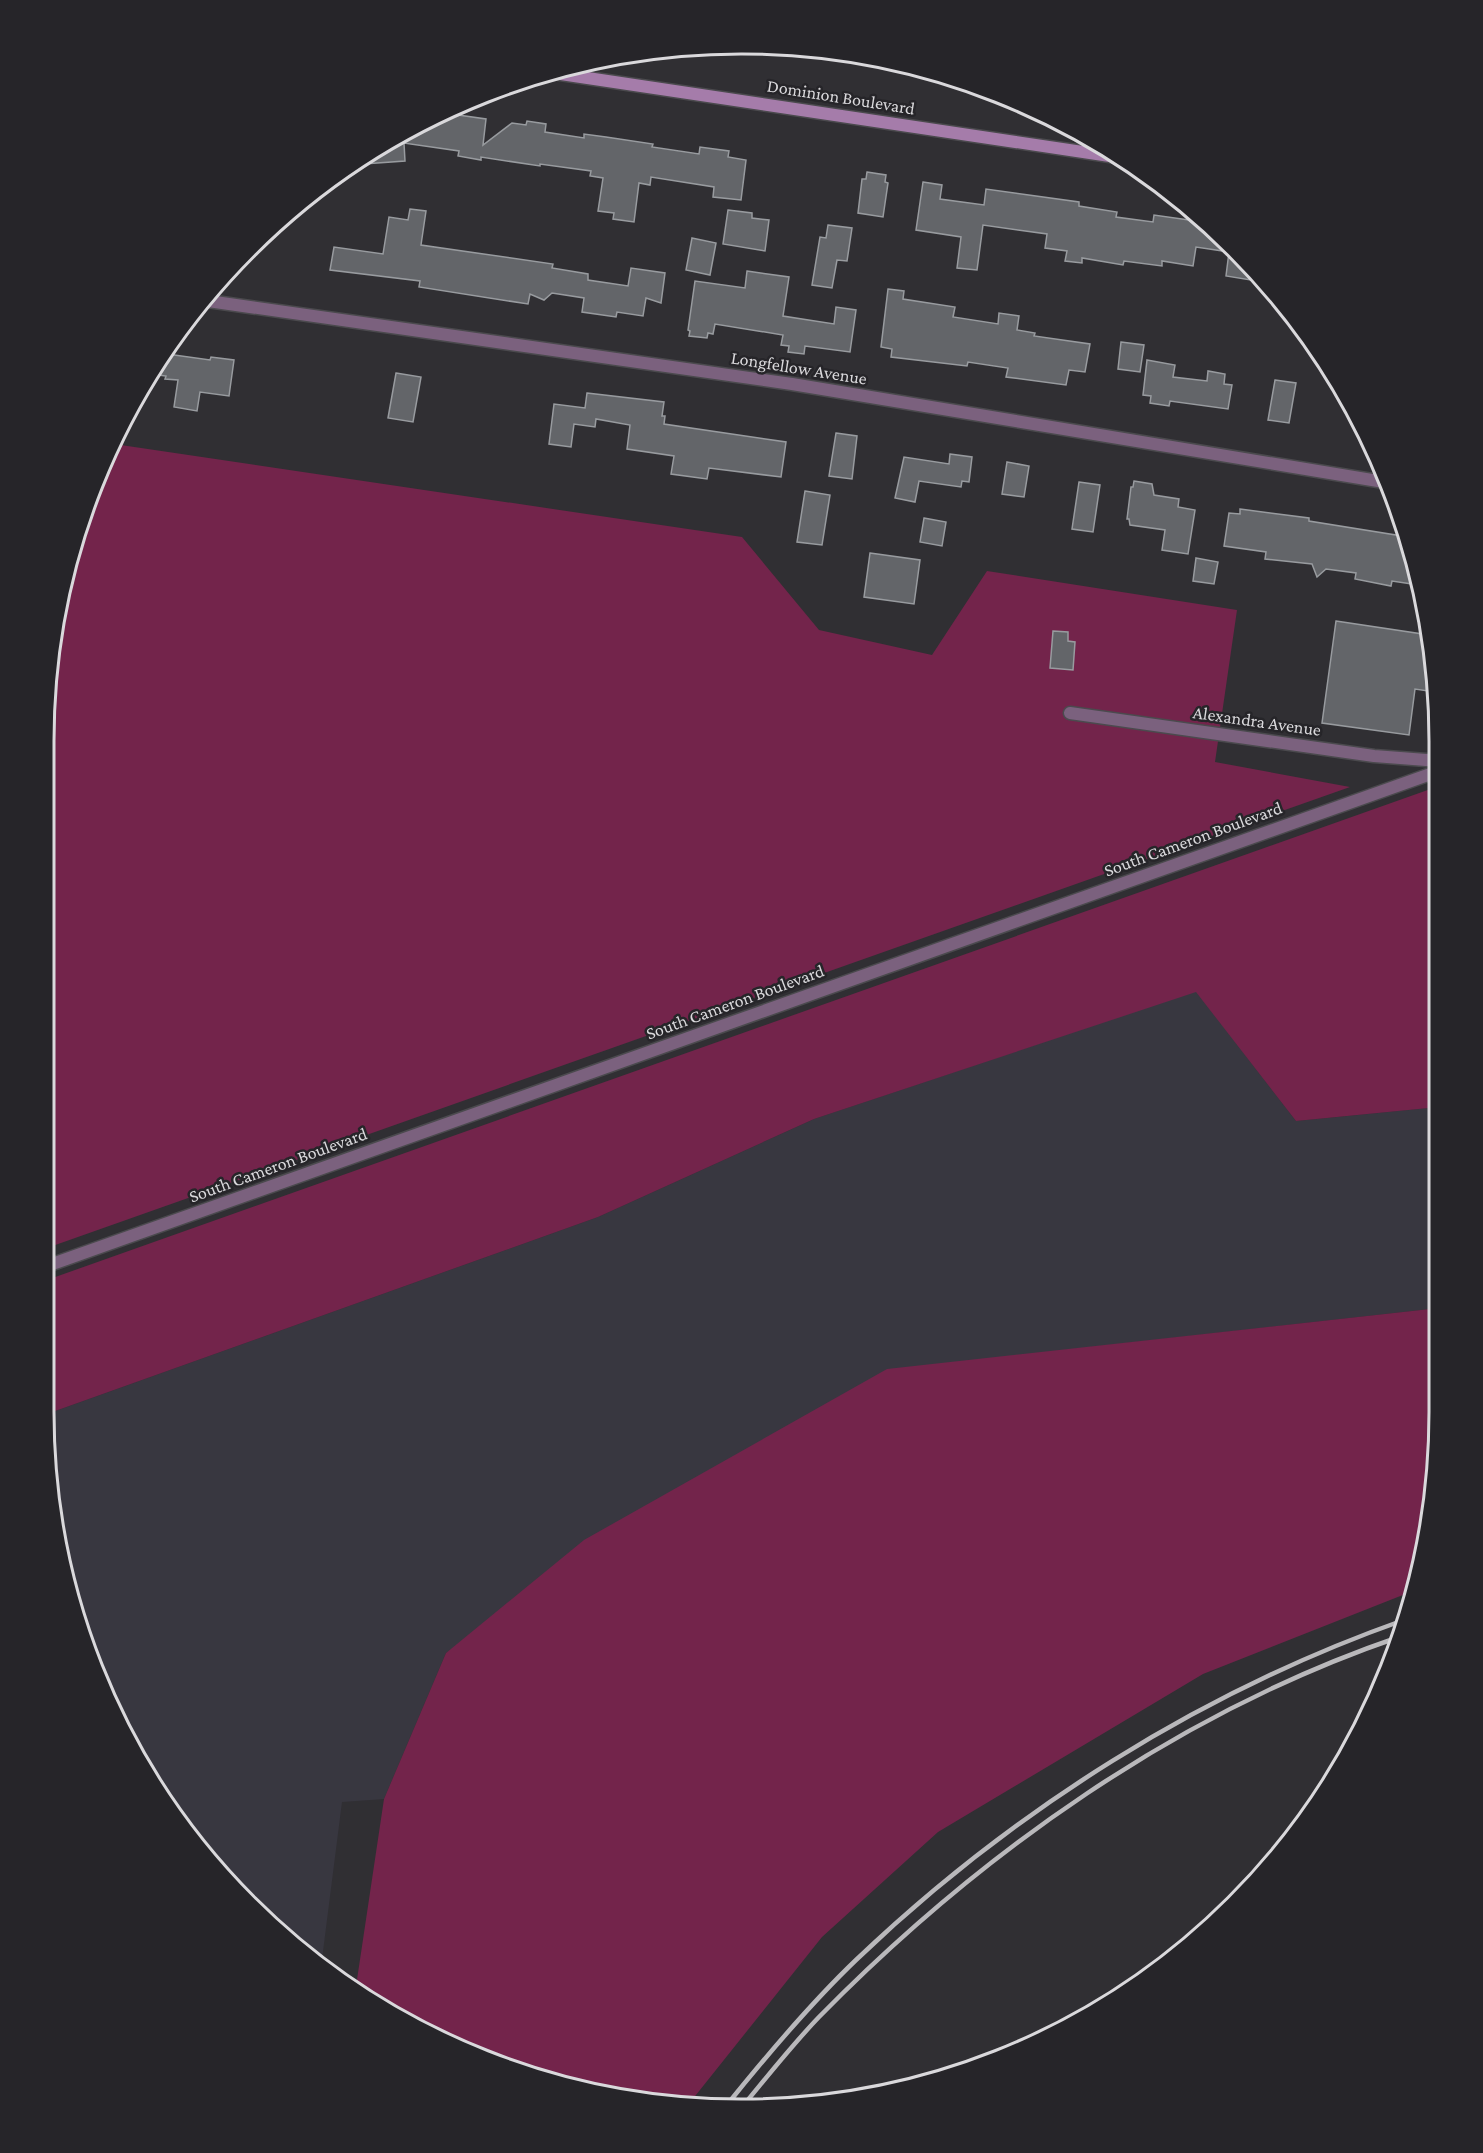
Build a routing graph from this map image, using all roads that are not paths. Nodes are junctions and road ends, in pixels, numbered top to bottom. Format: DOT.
graph roads {
  1 [pos="571,75"];
  2 [pos="1098,154"];
  3 [pos="214,301"];
  4 [pos="1378,481"];
  5 [pos="1070,713"];
  6 [pos="1429,760"];
  7 [pos="1429,775"];
  8 [pos="54,1263"];
  1 -- 2 [label="street, Dominion Boulevard"];
  3 -- 4 [label="street, Longfellow Avenue"];
  5 -- 6 [label="street, Alexandra Avenue"];
  7 -- 8 [label="street, South Cameron Boulevard"];
}
